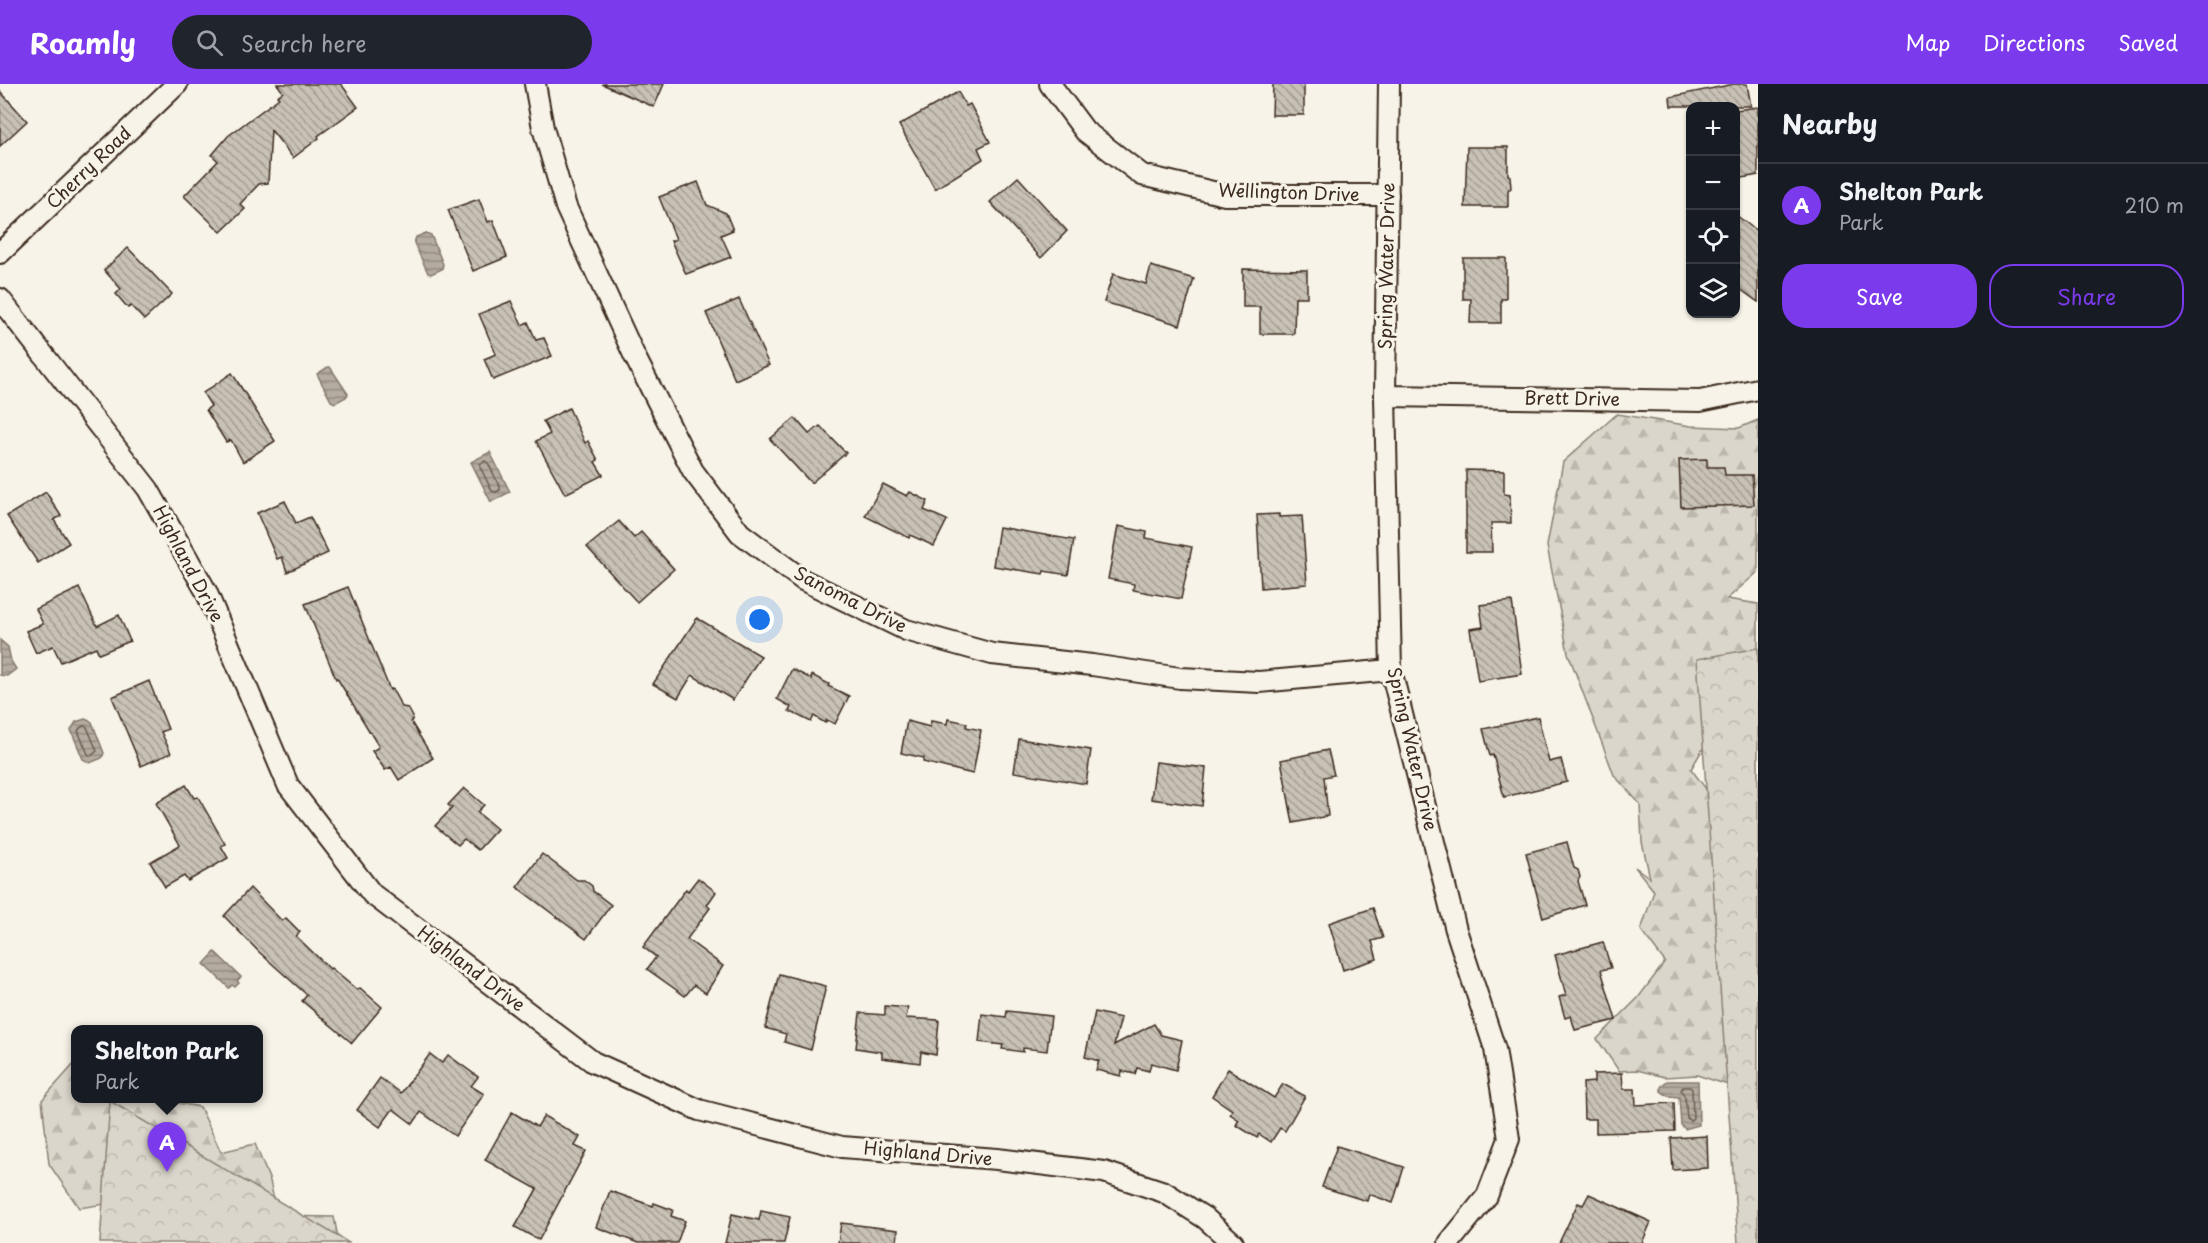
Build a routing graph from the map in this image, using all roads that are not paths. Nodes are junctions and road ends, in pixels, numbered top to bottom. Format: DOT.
graph roads {
  1 [pos="177,84"];
  2 [pos="535,84"];
  3 [pos="1050,84"];
  4 [pos="1389,84"];
  5 [pos="1388,195"];
  6 [pos="0,253"];
  7 [pos="0,299"];
  8 [pos="1758,389"];
  9 [pos="1385,396"];
  10 [pos="1391,670"];
  11 [pos="1233,1243"];
  12 [pos="1449,1243"];
  1 -- 6 [label="street, Cherry Road"];
  2 -- 10 [label="street, Sanoma Drive"];
  3 -- 5 [label="street, Wellington Drive"];
  4 -- 5 [label="street, Spring Water Drive"];
  5 -- 9 [label="street, Spring Water Drive"];
  7 -- 11 [label="street, Highland Drive"];
  8 -- 9 [label="street, Brett Drive"];
  9 -- 10 [label="street, Spring Water Drive"];
  10 -- 12 [label="street, Spring Water Drive"];
}
